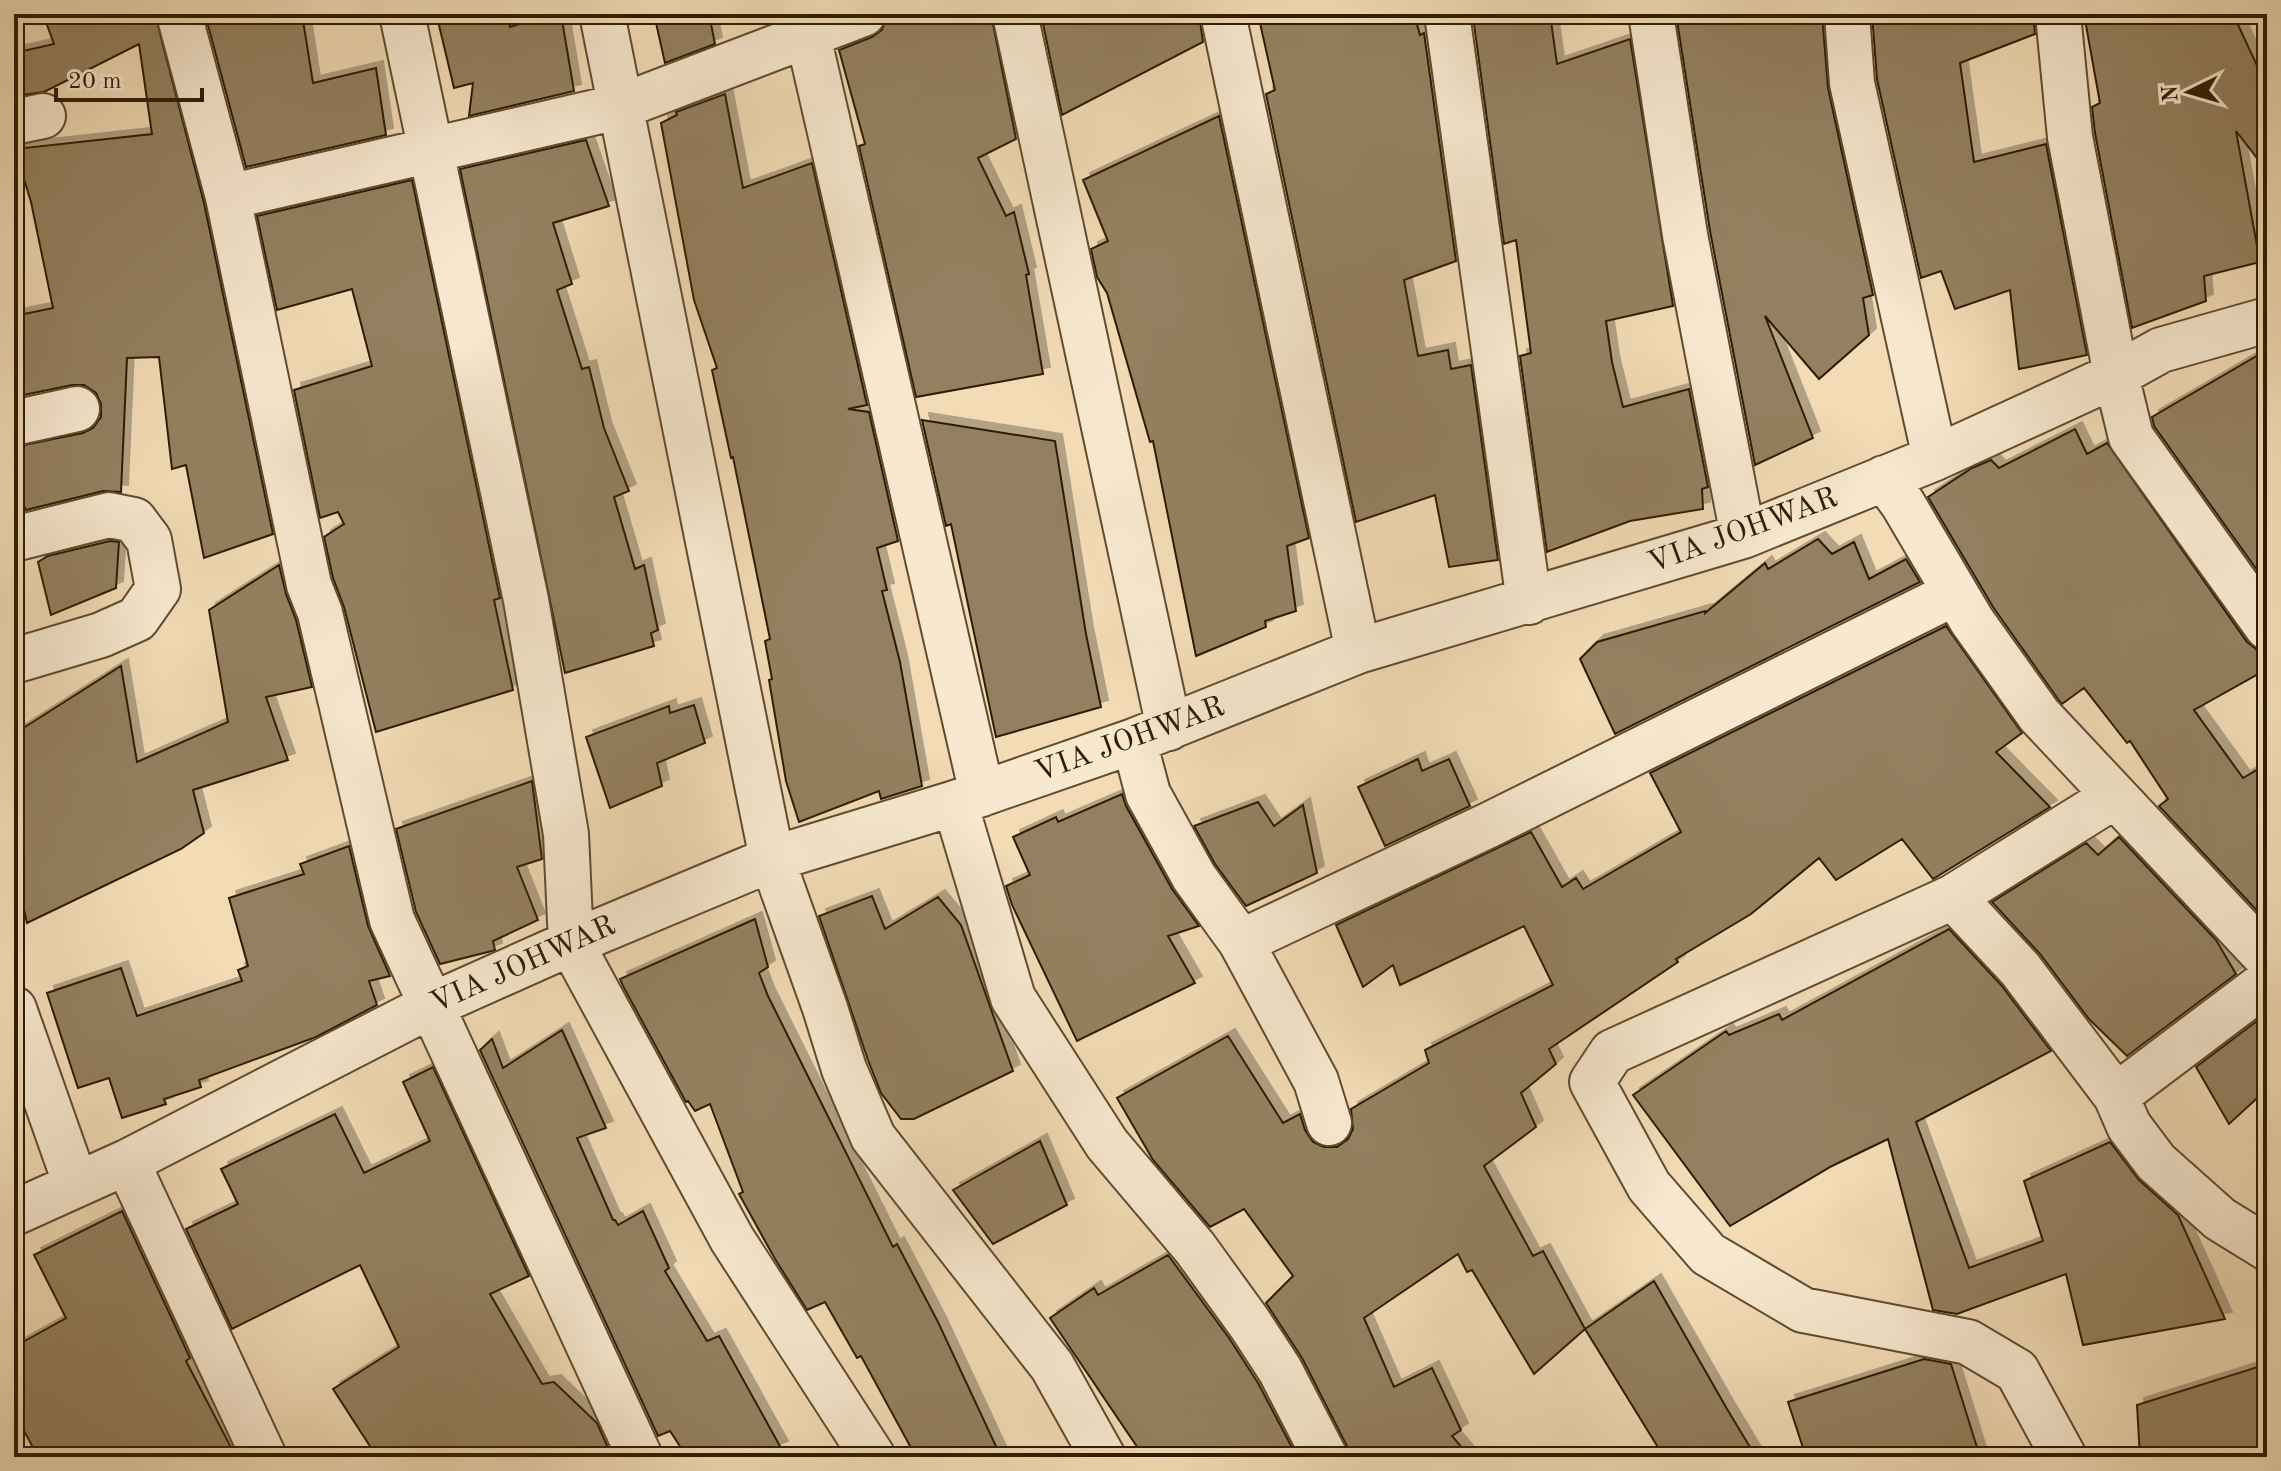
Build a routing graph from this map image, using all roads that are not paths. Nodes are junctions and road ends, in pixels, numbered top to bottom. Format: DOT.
graph roads {
  1 [pos="179,14"];
  2 [pos="402,14"];
  3 [pos="602,14"];
  4 [pos="863,14"];
  5 [pos="1015,14"];
  6 [pos="1223,14"];
  7 [pos="1447,14"];
  8 [pos="1651,14"];
  9 [pos="1847,14"];
  10 [pos="2058,14"];
  11 [pos="805,24"];
  12 [pos="622,106"];
  13 [pos="430,149"];
  14 [pos="228,197"];
  15 [pos="2267,320"];
  16 [pos="2116,375"];
  17 [pos="77,409"];
  18 [pos="14,423"];
  19 [pos="1935,458"];
  20 [pos="1884,478"];
  21 [pos="1743,536"];
  22 [pos="14,539"];
  23 [pos="1955,593"];
  24 [pos="1529,602"];
  25 [pos="2267,627"];
  26 [pos="1358,651"];
  27 [pos="14,661"];
  28 [pos="1151,734"];
  29 [pos="2115,796"];
  30 [pos="969,799"];
  31 [pos="772,859"];
  32 [pos="1953,897"];
  33 [pos="1241,942"];
  34 [pos="571,943"];
  35 [pos="2267,958"];
  36 [pos="2267,982"];
  37 [pos="430,1006"];
  38 [pos="14,1009"];
  39 [pos="2116,1096"];
  40 [pos="1329,1123"];
  41 [pos="127,1162"];
  42 [pos="76,1185"];
  43 [pos="14,1213"];
  44 [pos="2267,1248"];
  45 [pos="264,1457"];
  46 [pos="640,1457"];
  47 [pos="873,1457"];
  48 [pos="1103,1457"];
  49 [pos="1325,1457"];
  50 [pos="2064,1457"];
  1 -- 14 [label="street"];
  2 -- 13 [label="street"];
  3 -- 12 [label="street"];
  4 -- 11 [label="street"];
  5 -- 28 [label="street"];
  6 -- 26 [label="street"];
  7 -- 24 [label="street"];
  8 -- 21 [label="street"];
  9 -- 19 [label="street"];
  10 -- 16 [label="street"];
  11 -- 12 [label="street"];
  11 -- 30 [label="street"];
  12 -- 13 [label="street"];
  12 -- 31 [label="street"];
  13 -- 14 [label="street"];
  13 -- 34 [label="street"];
  14 -- 37 [label="street"];
  15 -- 16 [label="street, VIA JOHWAR"];
  16 -- 19 [label="street, VIA JOHWAR"];
  16 -- 25 [label="street"];
  17 -- 18 [label="street"];
  19 -- 20 [label="street, VIA JOHWAR"];
  20 -- 21 [label="street, VIA JOHWAR"];
  20 -- 23 [label="street"];
  21 -- 24 [label="street, VIA JOHWAR"];
  22 -- 27 [label="street"];
  23 -- 29 [label="street"];
  23 -- 33 [label="street"];
  24 -- 26 [label="street, VIA JOHWAR"];
  26 -- 28 [label="street, VIA JOHWAR"];
  28 -- 30 [label="street, VIA JOHWAR"];
  28 -- 33 [label="street"];
  29 -- 32 [label="street"];
  29 -- 35 [label="street"];
  30 -- 31 [label="street, VIA JOHWAR"];
  30 -- 49 [label="street"];
  31 -- 34 [label="street, VIA JOHWAR"];
  31 -- 48 [label="street"];
  32 -- 39 [label="street"];
  32 -- 50 [label="street"];
  33 -- 40 [label="street"];
  34 -- 37 [label="street, VIA JOHWAR"];
  34 -- 47 [label="street"];
  36 -- 39 [label="street"];
  37 -- 41 [label="street, VIA JOHWAR"];
  37 -- 46 [label="street"];
  38 -- 42 [label="street"];
  39 -- 44 [label="street"];
  41 -- 42 [label="street, VIA JOHWAR"];
  41 -- 45 [label="street"];
  42 -- 43 [label="street, VIA JOHWAR"];
}
